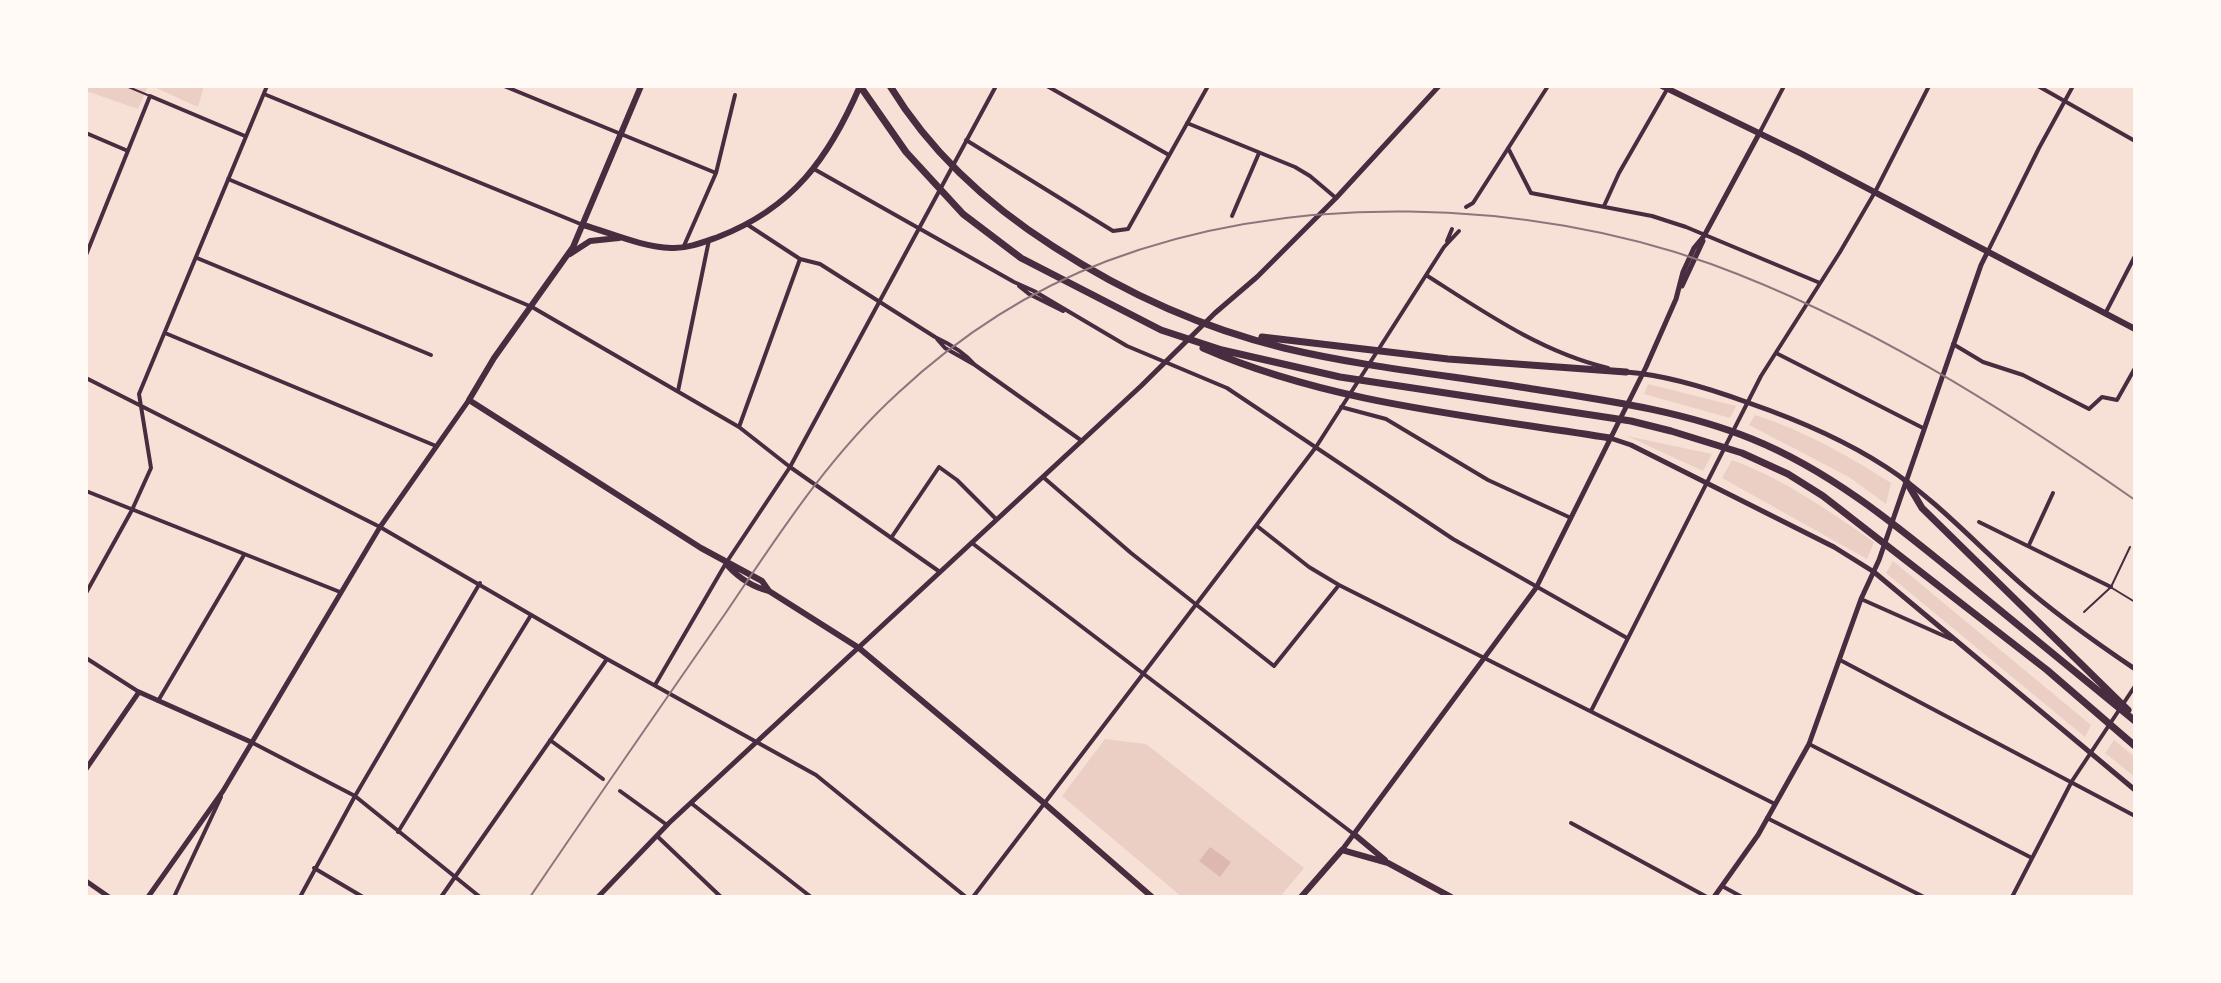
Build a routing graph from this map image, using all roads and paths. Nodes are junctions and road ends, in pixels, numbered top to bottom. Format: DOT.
graph roads {
  1 [pos="126,86"];
  2 [pos="267,86"];
  3 [pos="504,86"];
  4 [pos="641,86"];
  5 [pos="859,86"];
  6 [pos="890,86"];
  7 [pos="996,86"];
  8 [pos="1047,86"];
  9 [pos="1208,86"];
  10 [pos="1439,86"];
  11 [pos="1548,86"];
  12 [pos="1784,86"];
  13 [pos="1929,86"];
  14 [pos="2038,86"];
  15 [pos="2073,86"];
  16 [pos="1666,87"];
  17 [pos="264,94"];
  18 [pos="735,95"];
  19 [pos="150,96"];
  20 [pos="2066,102"];
  21 [pos="1187,123"];
  22 [pos="1760,132"];
  23 [pos="86,133"];
  24 [pos="621,135"];
  25 [pos="245,136"];
  26 [pos="966,140"];
  27 [pos="2135,141"];
  28 [pos="1508,148"];
  29 [pos="128,151"];
  30 [pos="1259,153"];
  31 [pos="1169,155"];
  32 [pos="814,169"];
  33 [pos="716,173"];
  34 [pos="228,179"];
  35 [pos="1875,192"];
  36 [pos="1336,198"];
  37 [pos="1604,206"];
  38 [pos="1466,207"];
  39 [pos="1232,216"];
  40 [pos="583,225"];
  41 [pos="748,225"];
  42 [pos="919,229"];
  43 [pos="1452,229"];
  44 [pos="1459,231"];
  45 [pos="1704,236"];
  46 [pos="623,237"];
  47 [pos="709,240"];
  48 [pos="1444,247"];
  49 [pos="683,248"];
  50 [pos="1988,251"];
  51 [pos="86,255"];
  52 [pos="567,256"];
  53 [pos="2135,256"];
  54 [pos="197,258"];
  55 [pos="800,259"];
  56 [pos="1426,275"];
  57 [pos="1820,283"];
  58 [pos="879,301"];
  59 [pos="532,307"];
  60 [pos="2105,314"];
  61 [pos="2135,329"];
  62 [pos="1161,330"];
  63 [pos="165,333"];
  64 [pos="1232,333"];
  65 [pos="1953,344"];
  66 [pos="1775,352"];
  67 [pos="431,355"];
  68 [pos="1166,361"];
  69 [pos="2135,368"];
  70 [pos="1626,372"];
  71 [pos="1643,373"];
  72 [pos="86,378"];
  73 [pos="678,391"];
  74 [pos="469,400"];
  75 [pos="1748,402"];
  76 [pos="140,405"];
  77 [pos="1341,407"];
  78 [pos="739,427"];
  79 [pos="1923,428"];
  80 [pos="1612,435"];
  81 [pos="1082,441"];
  82 [pos="436,446"];
  83 [pos="1316,447"];
  84 [pos="790,467"];
  85 [pos="1043,477"];
  86 [pos="1906,481"];
  87 [pos="1708,483"];
  88 [pos="86,491"];
  89 [pos="2053,493"];
  90 [pos="132,510"];
  91 [pos="1571,518"];
  92 [pos="996,519"];
  93 [pos="1979,522"];
  94 [pos="1257,526"];
  95 [pos="380,527"];
  96 [pos="891,538"];
  97 [pos="971,543"];
  98 [pos="2029,545"];
  99 [pos="2130,547"];
  100 [pos="244,555"];
  101 [pos="726,563"];
  102 [pos="940,572"];
  103 [pos="1874,572"];
  104 [pos="480,583"];
  105 [pos="1339,585"];
  106 [pos="2111,587"];
  107 [pos="1536,588"];
  108 [pos="340,592"];
  109 [pos="86,593"];
  110 [pos="1861,599"];
  111 [pos="2135,602"];
  112 [pos="1196,604"];
  113 [pos="2084,612"];
  114 [pos="531,615"];
  115 [pos="1627,638"];
  116 [pos="1956,641"];
  117 [pos="859,648"];
  118 [pos="1483,657"];
  119 [pos="86,658"];
  120 [pos="607,659"];
  121 [pos="1840,660"];
  122 [pos="2135,669"];
  123 [pos="1144,673"];
  124 [pos="655,685"];
  125 [pos="2134,688"];
  126 [pos="139,692"];
  127 [pos="157,702"];
  128 [pos="1591,711"];
  129 [pos="2135,720"];
  130 [pos="550,740"];
  131 [pos="251,742"];
  132 [pos="757,742"];
  133 [pos="1809,744"];
  134 [pos="2135,746"];
  135 [pos="2092,753"];
  136 [pos="86,769"];
  137 [pos="603,779"];
  138 [pos="2072,781"];
  139 [pos="2135,790"];
  140 [pos="223,791"];
  141 [pos="620,791"];
  142 [pos="355,796"];
  143 [pos="691,803"];
  144 [pos="1044,803"];
  145 [pos="1775,804"];
  146 [pos="2135,816"];
  147 [pos="1767,818"];
  148 [pos="1571,823"];
  149 [pos="667,825"];
  150 [pos="398,832"];
  151 [pos="1355,835"];
  152 [pos="657,836"];
  153 [pos="1342,850"];
  154 [pos="2032,858"];
  155 [pos="1388,863"];
  156 [pos="314,868"];
  157 [pos="455,877"];
  158 [pos="86,882"];
  159 [pos="1722,886"];
  160 [pos="109,897"];
  161 [pos="148,897"];
  162 [pos="174,897"];
  163 [pos="300,897"];
  164 [pos="363,897"];
  165 [pos="441,897"];
  166 [pos="480,897"];
  167 [pos="598,897"];
  168 [pos="721,897"];
  169 [pos="811,897"];
  170 [pos="966,897"];
  171 [pos="973,897"];
  172 [pos="1152,897"];
  173 [pos="1301,897"];
  174 [pos="1451,897"];
  175 [pos="1707,897"];
  176 [pos="1714,897"];
  177 [pos="1742,897"];
  178 [pos="1924,897"];
  179 [pos="2012,897"];
  1 -- 19 [label="lane"];
  2 -- 17 [label="street"];
  3 -- 24 [label="street"];
  4 -- 24 [label="main road"];
  5 -- 32 [label="main road"];
  5 -- 62 [label="highway"];
  6 -- 64 [label="highway"];
  7 -- 26 [label="street"];
  8 -- 31 [label="street"];
  9 -- 21 [label="street"];
  10 -- 36 [label="main road"];
  11 -- 28 [label="street"];
  12 -- 22 [label="street"];
  13 -- 35 [label="street"];
  14 -- 20 [label="street"];
  15 -- 20 [label="street"];
  16 -- 22 [label="main road"];
  16 -- 37 [label="street"];
  17 -- 25 [label="street"];
  17 -- 40 [label="street"];
  18 -- 33 [label="street"];
  19 -- 25 [label="street"];
  19 -- 29 [label="street"];
  20 -- 27 [label="street"];
  20 -- 50 [label="street"];
  21 -- 30 [label="street"];
  21 -- 31 [label="street"];
  22 -- 35 [label="main road"];
  22 -- 45 [label="main road"];
  23 -- 29 [label="street"];
  24 -- 33 [label="street"];
  24 -- 40 [label="main road"];
  25 -- 34 [label="street"];
  26 -- 31 [label="street"];
  26 -- 42 [label="street"];
  28 -- 37 [label="street"];
  28 -- 38 [label="street"];
  29 -- 51 [label="street"];
  30 -- 36 [label="street"];
  30 -- 39 [label="street"];
  32 -- 41 [label="main road"];
  32 -- 42 [label="street"];
  33 -- 49 [label="street"];
  34 -- 54 [label="street"];
  34 -- 59 [label="street"];
  35 -- 50 [label="main road"];
  35 -- 57 [label="street"];
  36 -- 68 [label="main road"];
  37 -- 45 [label="street"];
  40 -- 46 [label="main road"];
  40 -- 52 [label="main road"];
  41 -- 47 [label="main road"];
  41 -- 55 [label="street"];
  42 -- 58 [label="street"];
  42 -- 68 [label="street"];
  43 -- 48 [label="street"];
  44 -- 48 [label="street"];
  45 -- 57 [label="street"];
  45 -- 71 [label="main road"];
  46 -- 49 [label="main road"];
  46 -- 52 [label="main road"];
  47 -- 49 [label="main road"];
  47 -- 73 [label="street"];
  48 -- 56 [label="street"];
  50 -- 60 [label="main road"];
  50 -- 65 [label="main road"];
  52 -- 59 [label="main road"];
  53 -- 60 [label="street"];
  54 -- 63 [label="street"];
  54 -- 67 [label="street"];
  55 -- 58 [label="street"];
  55 -- 78 [label="street"];
  56 -- 70 [label="street"];
  56 -- 77 [label="street"];
  57 -- 66 [label="street"];
  58 -- 81 [label="street"];
  58 -- 84 [label="street"];
  59 -- 73 [label="street"];
  59 -- 74 [label="main road"];
  60 -- 61 [label="main road"];
  62 -- 80 [label="highway"];
  62 -- 134 [label="highway"];
  63 -- 76 [label="street"];
  63 -- 82 [label="street"];
  64 -- 70 [label="highway"];
  64 -- 129 [label="highway"];
  65 -- 69 [label="street"];
  65 -- 79 [label="main road"];
  66 -- 75 [label="street"];
  66 -- 79 [label="street"];
  68 -- 81 [label="main road"];
  68 -- 83 [label="street"];
  70 -- 71 [label="main road"];
  71 -- 75 [label="main road"];
  71 -- 80 [label="main road"];
  72 -- 76 [label="street"];
  73 -- 78 [label="street"];
  74 -- 82 [label="main road"];
  74 -- 101 [label="main road"];
  75 -- 86 [label="main road"];
  75 -- 87 [label="street"];
  76 -- 90 [label="street"];
  76 -- 95 [label="street"];
  77 -- 83 [label="street"];
  77 -- 91 [label="street"];
  78 -- 84 [label="street"];
  79 -- 86 [label="main road"];
  80 -- 87 [label="main road"];
  80 -- 91 [label="main road"];
  81 -- 85 [label="main road"];
  82 -- 95 [label="main road"];
  83 -- 94 [label="street"];
  83 -- 107 [label="street"];
  84 -- 96 [label="street"];
  84 -- 101 [label="street"];
  85 -- 92 [label="main road"];
  85 -- 112 [label="street"];
  86 -- 103 [label="main road"];
  86 -- 122 [label="main road"];
  86 -- 129 [label="highway"];
  87 -- 103 [label="main road"];
  87 -- 115 [label="street"];
  88 -- 90 [label="street"];
  89 -- 98 [label="street"];
  90 -- 100 [label="street"];
  90 -- 109 [label="street"];
  91 -- 107 [label="main road"];
  92 -- 96 [label="street"];
  92 -- 97 [label="main road"];
  93 -- 98 [label="street"];
  94 -- 105 [label="street"];
  94 -- 112 [label="street"];
  95 -- 104 [label="street"];
  95 -- 108 [label="main road"];
  96 -- 102 [label="street"];
  97 -- 102 [label="main road"];
  97 -- 123 [label="street"];
  98 -- 106 [label="street"];
  99 -- 106 [label="lane"];
  100 -- 108 [label="street"];
  100 -- 127 [label="street"];
  101 -- 117 [label="main road"];
  101 -- 124 [label="street"];
  102 -- 117 [label="main road"];
  103 -- 110 [label="main road"];
  103 -- 116 [label="main road"];
  104 -- 114 [label="street"];
  104 -- 142 [label="street"];
  105 -- 112 [label="street"];
  105 -- 118 [label="street"];
  106 -- 111 [label="lane"];
  106 -- 113 [label="lane"];
  107 -- 115 [label="street"];
  107 -- 118 [label="main road"];
  108 -- 131 [label="main road"];
  110 -- 116 [label="street"];
  110 -- 121 [label="main road"];
  112 -- 123 [label="street"];
  114 -- 120 [label="street"];
  114 -- 150 [label="street"];
  115 -- 128 [label="street"];
  116 -- 135 [label="main road"];
  117 -- 132 [label="main road"];
  117 -- 144 [label="main road"];
  118 -- 128 [label="street"];
  118 -- 151 [label="main road"];
  119 -- 126 [label="street"];
  120 -- 124 [label="street"];
  120 -- 130 [label="street"];
  121 -- 133 [label="main road"];
  121 -- 138 [label="street"];
  123 -- 144 [label="street"];
  123 -- 151 [label="street"];
  124 -- 132 [label="street"];
  125 -- 135 [label="street"];
  126 -- 127 [label="main road"];
  126 -- 136 [label="main road"];
  127 -- 131 [label="main road"];
  128 -- 145 [label="street"];
  130 -- 137 [label="street"];
  130 -- 157 [label="street"];
  131 -- 140 [label="main road"];
  131 -- 142 [label="street"];
  132 -- 143 [label="main road"];
  132 -- 170 [label="street"];
  133 -- 145 [label="main road"];
  133 -- 154 [label="street"];
  135 -- 138 [label="street"];
  135 -- 139 [label="main road"];
  138 -- 146 [label="street"];
  138 -- 154 [label="street"];
  140 -- 161 [label="main road"];
  140 -- 162 [label="street"];
  141 -- 149 [label="street"];
  142 -- 150 [label="street"];
  142 -- 156 [label="street"];
  143 -- 149 [label="main road"];
  143 -- 169 [label="street"];
  144 -- 171 [label="street"];
  144 -- 172 [label="main road"];
  145 -- 147 [label="main road"];
  147 -- 159 [label="main road"];
  147 -- 178 [label="street"];
  148 -- 175 [label="street"];
  149 -- 152 [label="main road"];
  150 -- 157 [label="street"];
  151 -- 153 [label="main road"];
  151 -- 155 [label="main road"];
  152 -- 167 [label="main road"];
  152 -- 168 [label="street"];
  153 -- 155 [label="main road"];
  153 -- 173 [label="main road"];
  154 -- 179 [label="street"];
  155 -- 174 [label="main road"];
  156 -- 163 [label="street"];
  156 -- 164 [label="street"];
  157 -- 165 [label="street"];
  157 -- 166 [label="street"];
  158 -- 160 [label="main road"];
  159 -- 176 [label="main road"];
  159 -- 177 [label="street"];
}
